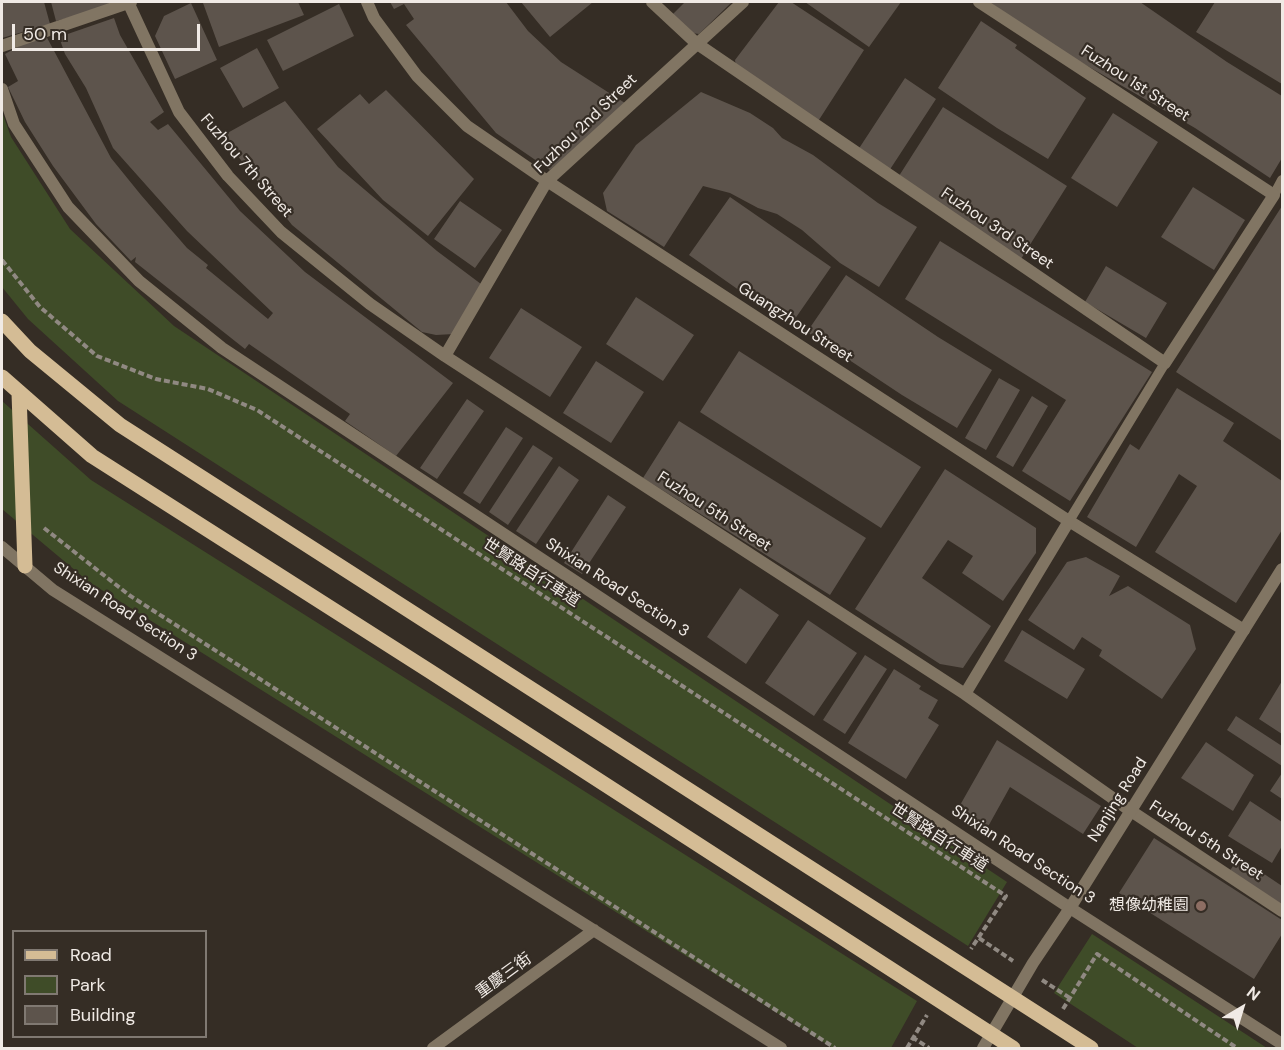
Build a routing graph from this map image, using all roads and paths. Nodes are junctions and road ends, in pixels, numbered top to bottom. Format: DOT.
graph roads {
  1 [pos="129,2"];
  2 [pos="367,2"];
  3 [pos="652,2"];
  4 [pos="743,2"];
  5 [pos="979,2"];
  6 [pos="696,43"];
  7 [pos="2,46"];
  8 [pos="2,89"];
  9 [pos="1282,180"];
  10 [pos="547,181"];
  11 [pos="1274,195"];
  12 [pos="2,260"];
  13 [pos="2,321"];
  14 [pos="445,357"];
  15 [pos="1165,363"];
  16 [pos="2,377"];
  17 [pos="19,393"];
  18 [pos="1069,521"];
  19 [pos="44,527"];
  20 [pos="2,547"];
  21 [pos="25,567"];
  22 [pos="1282,569"];
  23 [pos="1244,630"];
  24 [pos="964,694"];
  25 [pos="1131,811"];
  26 [pos="1070,908"];
  27 [pos="1282,911"];
  28 [pos="594,930"];
  29 [pos="979,938"];
  30 [pos="1070,998"];
  31 [pos="1013,999"];
  32 [pos="991,1034"];
  33 [pos="1282,1044"];
  34 [pos="433,1048"];
  35 [pos="781,1048"];
  36 [pos="835,1048"];
  37 [pos="907,1048"];
  38 [pos="929,1048"];
  39 [pos="982,1048"];
  40 [pos="1013,1048"];
  41 [pos="1091,1048"];
  42 [pos="1237,1048"];
  1 -- 7 [label="street"];
  1 -- 14 [label="street, Fuzhou 7th Street"];
  2 -- 10 [label="street, Guangzhou Street"];
  3 -- 6 [label="street, Fuzhou 3rd Street"];
  4 -- 6 [label="street, Fuzhou 2nd Street"];
  5 -- 11 [label="street, Fuzhou 1st Street"];
  6 -- 10 [label="street, Fuzhou 2nd Street"];
  6 -- 15 [label="street, Fuzhou 3rd Street"];
  8 -- 26 [label="street, Shixian Road Section 3"];
  9 -- 11 [label="lane"];
  10 -- 14 [label="street, Fuzhou 2nd Street"];
  10 -- 18 [label="street, Guangzhou Street"];
  11 -- 15 [label="street"];
  12 -- 29 [label="path, 世賢路自行車道"];
  13 -- 31 [label="main road"];
  14 -- 24 [label="street, Fuzhou 5th Street"];
  15 -- 18 [label="lane"];
  16 -- 17 [label="main road"];
  17 -- 21 [label="main road"];
  17 -- 32 [label="main road"];
  18 -- 23 [label="street, Guangzhou Street"];
  18 -- 24 [label="street"];
  19 -- 36 [label="path"];
  20 -- 21 [label="street, Shixian Road Section 3"];
  21 -- 28 [label="street, Shixian Road Section 3"];
  22 -- 23 [label="street, Nanjing Road"];
  23 -- 25 [label="street, Nanjing Road"];
  24 -- 25 [label="street, Fuzhou 5th Street"];
  25 -- 26 [label="street, Nanjing Road"];
  25 -- 27 [label="street, Fuzhou 5th Street"];
  26 -- 31 [label="street, Nanjing Road"];
  26 -- 33 [label="street, Shixian Road Section 3"];
  28 -- 34 [label="street, 重慶三街"];
  28 -- 35 [label="street, Shixian Road Section 3"];
  30 -- 42 [label="path"];
  31 -- 32 [label="street, Nanjing Road"];
  31 -- 41 [label="main road"];
  32 -- 39 [label="street, Nanjing Road"];
  32 -- 40 [label="main road"];
  37 -- 38 [label="path"];
}
